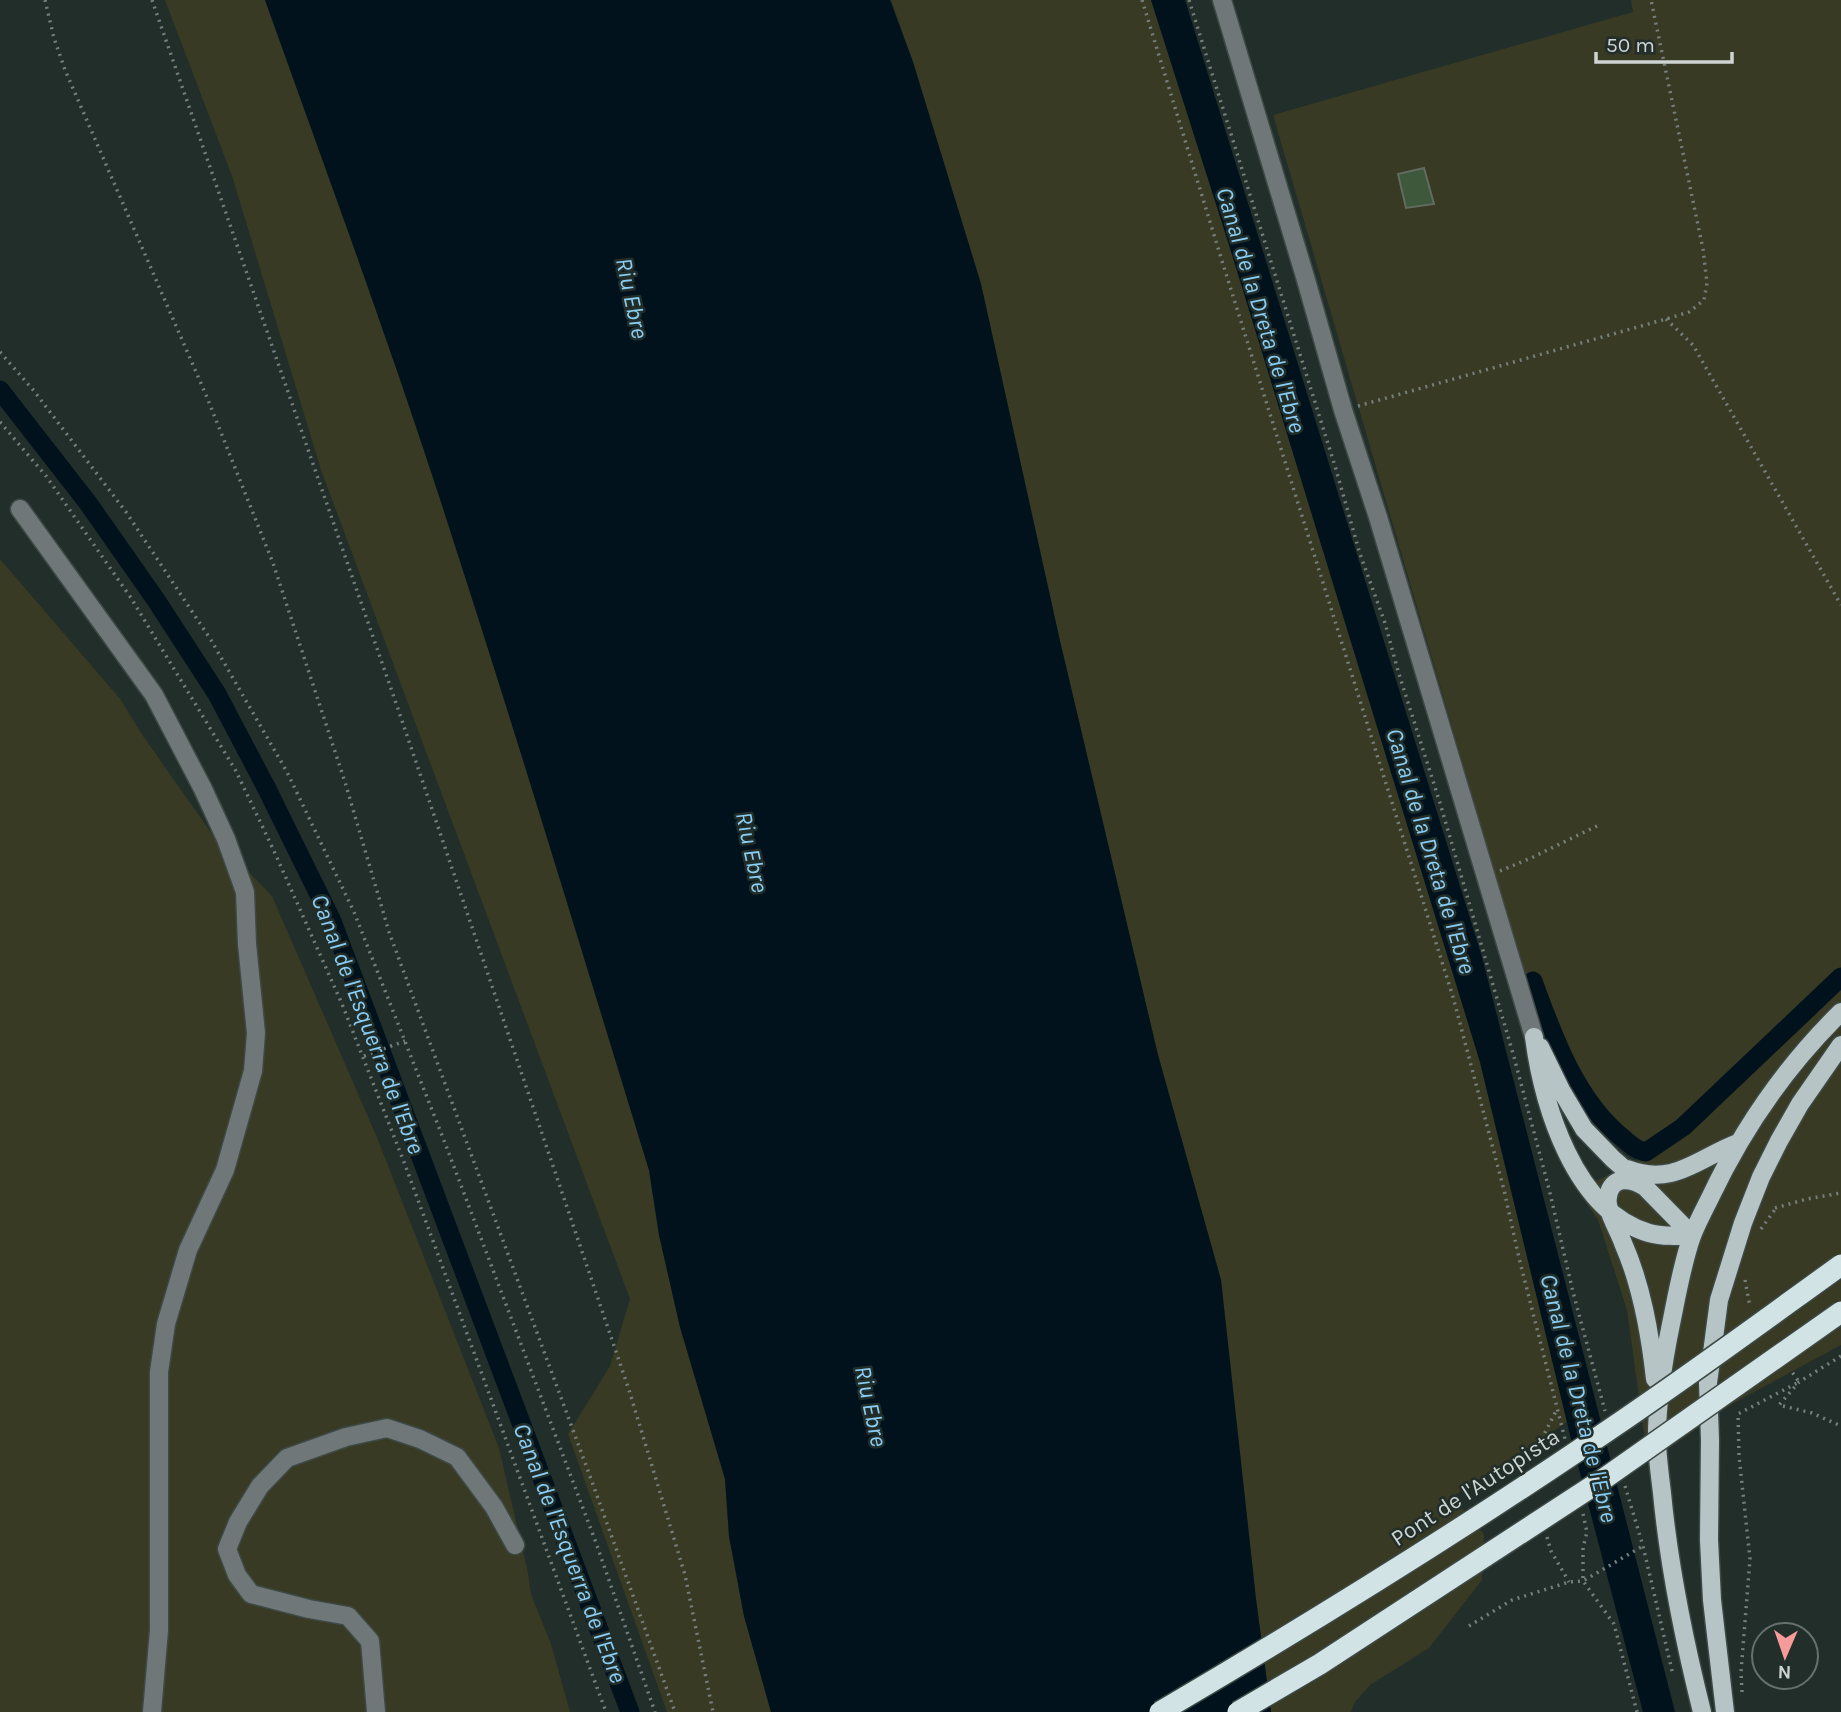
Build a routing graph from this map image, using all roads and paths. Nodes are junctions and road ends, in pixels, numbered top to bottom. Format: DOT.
graph roads {
  1 [pos="45,0"];
  2 [pos="152,0"];
  3 [pos="1142,0"];
  4 [pos="1188,0"];
  5 [pos="1222,0"];
  6 [pos="1651,0"];
  7 [pos="1666,319"];
  8 [pos="0,352"];
  9 [pos="1343,410"];
  10 [pos="0,422"];
  11 [pos="20,509"];
  12 [pos="1841,605"];
  13 [pos="1599,825"];
  14 [pos="1485,877"];
  15 [pos="1841,1012"];
  16 [pos="1534,1037"];
  17 [pos="405,1041"];
  18 [pos="1841,1045"];
  19 [pos="363,1056"];
  20 [pos="1738,1143"];
  21 [pos="1613,1159"];
  22 [pos="1645,1186"];
  23 [pos="1504,1191"];
  24 [pos="1841,1193"];
  25 [pos="1749,1205"];
  26 [pos="1610,1210"];
  27 [pos="1692,1236"];
  28 [pos="1841,1265"];
  29 [pos="1841,1312"];
  30 [pos="1841,1356"];
  31 [pos="1785,1361"];
  32 [pos="1798,1382"];
  33 [pos="1605,1411"];
  34 [pos="1658,1414"];
  35 [pos="1841,1426"];
  36 [pos="1625,1486"];
  37 [pos="515,1545"];
  38 [pos="1643,1546"];
  39 [pos="1469,1626"];
  40 [pos="1674,1678"];
  41 [pos="1743,1699"];
  42 [pos="152,1712"];
  43 [pos="376,1712"];
  44 [pos="606,1712"];
  45 [pos="655,1712"];
  46 [pos="675,1712"];
  47 [pos="713,1712"];
  48 [pos="1160,1712"];
  49 [pos="1238,1712"];
  50 [pos="1702,1712"];
  51 [pos="1725,1712"];
  1 -- 46 [label="path"];
  2 -- 47 [label="path"];
  3 -- 23 [label="path"];
  4 -- 33 [label="path"];
  5 -- 9 [label="street"];
  6 -- 7 [label="path"];
  7 -- 9 [label="path"];
  7 -- 12 [label="path"];
  8 -- 17 [label="path"];
  9 -- 14 [label="street"];
  10 -- 19 [label="path"];
  11 -- 42 [label="street"];
  13 -- 14 [label="path"];
  14 -- 16 [label="street"];
  15 -- 20 [label="main road"];
  16 -- 21 [label="main road"];
  16 -- 26 [label="main road"];
  17 -- 19 [label="path"];
  17 -- 45 [label="path"];
  18 -- 25 [label="main road"];
  19 -- 44 [label="path"];
  20 -- 21 [label="main road"];
  20 -- 27 [label="main road"];
  21 -- 22 [label="main road"];
  22 -- 26 [label="main road"];
  22 -- 27 [label="main road"];
  24 -- 25 [label="path"];
  25 -- 51 [label="main road"];
  26 -- 27 [label="main road"];
  26 -- 34 [label="main road"];
  27 -- 34 [label="main road"];
  28 -- 48 [label="highway, Pont de l'Autopista, bridge"];
  29 -- 49 [label="highway, bridge"];
  30 -- 32 [label="path"];
  31 -- 32 [label="path"];
  32 -- 35 [label="path"];
  32 -- 41 [label="path"];
  34 -- 50 [label="main road"];
  36 -- 38 [label="path"];
  37 -- 43 [label="street"];
  38 -- 39 [label="path"];
  38 -- 40 [label="path"];
}
